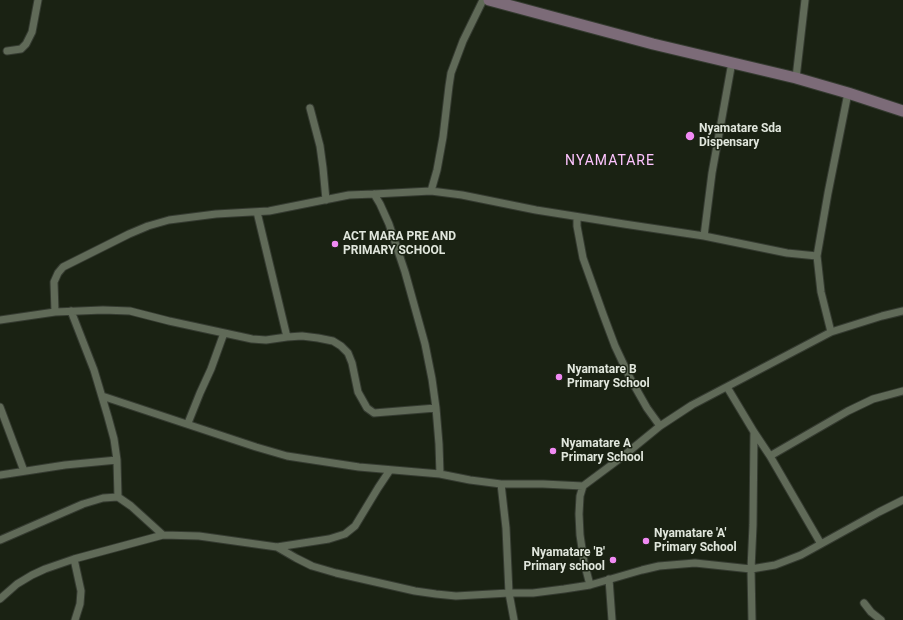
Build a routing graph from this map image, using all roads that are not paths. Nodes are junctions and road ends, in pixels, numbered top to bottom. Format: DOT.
graph roads {
  1 [pos="38,0"];
  2 [pos="483,0"];
  3 [pos="489,0"];
  4 [pos="805,0"];
  5 [pos="7,51"];
  6 [pos="732,62"];
  7 [pos="796,78"];
  8 [pos="848,93"];
  9 [pos="310,108"];
  10 [pos="903,111"];
  11 [pos="431,191"];
  12 [pos="374,194"];
  13 [pos="326,200"];
  14 [pos="257,212"];
  15 [pos="577,217"];
  16 [pos="704,236"];
  17 [pos="817,256"];
  18 [pos="71,311"];
  19 [pos="903,311"];
  20 [pos="55,312"];
  21 [pos="0,320"];
  22 [pos="831,332"];
  23 [pos="224,334"];
  24 [pos="287,336"];
  25 [pos="727,387"];
  26 [pos="903,391"];
  27 [pos="102,396"];
  28 [pos="0,407"];
  29 [pos="436,408"];
  30 [pos="188,424"];
  31 [pos="660,426"];
  32 [pos="754,432"];
  33 [pos="770,456"];
  34 [pos="118,460"];
  35 [pos="390,470"];
  36 [pos="24,471"];
  37 [pos="440,474"];
  38 [pos="0,475"];
  39 [pos="501,484"];
  40 [pos="583,486"];
  41 [pos="118,497"];
  42 [pos="903,500"];
  43 [pos="163,535"];
  44 [pos="0,540"];
  45 [pos="821,544"];
  46 [pos="277,547"];
  47 [pos="74,559"];
  48 [pos="751,569"];
  49 [pos="609,579"];
  50 [pos="590,585"];
  51 [pos="509,593"];
  52 [pos="0,599"];
  53 [pos="864,603"];
  54 [pos="74,620"];
  55 [pos="514,620"];
  56 [pos="612,620"];
  57 [pos="752,620"];
  58 [pos="881,620"];
  1 -- 5 [label="street"];
  2 -- 11 [label="street"];
  3 -- 6 [label="main road"];
  4 -- 7 [label="street"];
  6 -- 7 [label="main road"];
  6 -- 16 [label="street"];
  7 -- 8 [label="main road"];
  8 -- 10 [label="main road"];
  8 -- 17 [label="street"];
  9 -- 13 [label="street"];
  11 -- 12 [label="street"];
  11 -- 15 [label="street"];
  12 -- 13 [label="street"];
  12 -- 29 [label="street"];
  13 -- 14 [label="street"];
  14 -- 20 [label="street"];
  14 -- 24 [label="street"];
  15 -- 16 [label="street"];
  15 -- 31 [label="street"];
  16 -- 17 [label="street"];
  17 -- 22 [label="street"];
  18 -- 20 [label="street"];
  18 -- 23 [label="street"];
  18 -- 27 [label="street"];
  19 -- 22 [label="street"];
  20 -- 21 [label="street"];
  22 -- 25 [label="street"];
  23 -- 24 [label="street"];
  23 -- 30 [label="street"];
  24 -- 29 [label="street"];
  25 -- 31 [label="street"];
  25 -- 32 [label="street"];
  26 -- 33 [label="street"];
  27 -- 30 [label="street"];
  27 -- 34 [label="street"];
  28 -- 36 [label="street"];
  29 -- 37 [label="street"];
  30 -- 35 [label="street"];
  31 -- 40 [label="street"];
  32 -- 33 [label="street"];
  32 -- 48 [label="street"];
  33 -- 45 [label="street"];
  34 -- 36 [label="street"];
  34 -- 41 [label="street"];
  35 -- 37 [label="street"];
  35 -- 46 [label="street"];
  36 -- 38 [label="street"];
  37 -- 39 [label="street"];
  39 -- 40 [label="street"];
  39 -- 51 [label="street"];
  40 -- 50 [label="street"];
  41 -- 43 [label="street"];
  41 -- 44 [label="street"];
  42 -- 45 [label="street"];
  43 -- 46 [label="street"];
  43 -- 47 [label="street"];
  45 -- 48 [label="street"];
  46 -- 51 [label="street"];
  47 -- 52 [label="street"];
  47 -- 54 [label="street"];
  48 -- 49 [label="street"];
  48 -- 57 [label="street"];
  49 -- 50 [label="street"];
  49 -- 56 [label="street"];
  50 -- 51 [label="street"];
  51 -- 55 [label="street"];
  53 -- 58 [label="street"];
}
